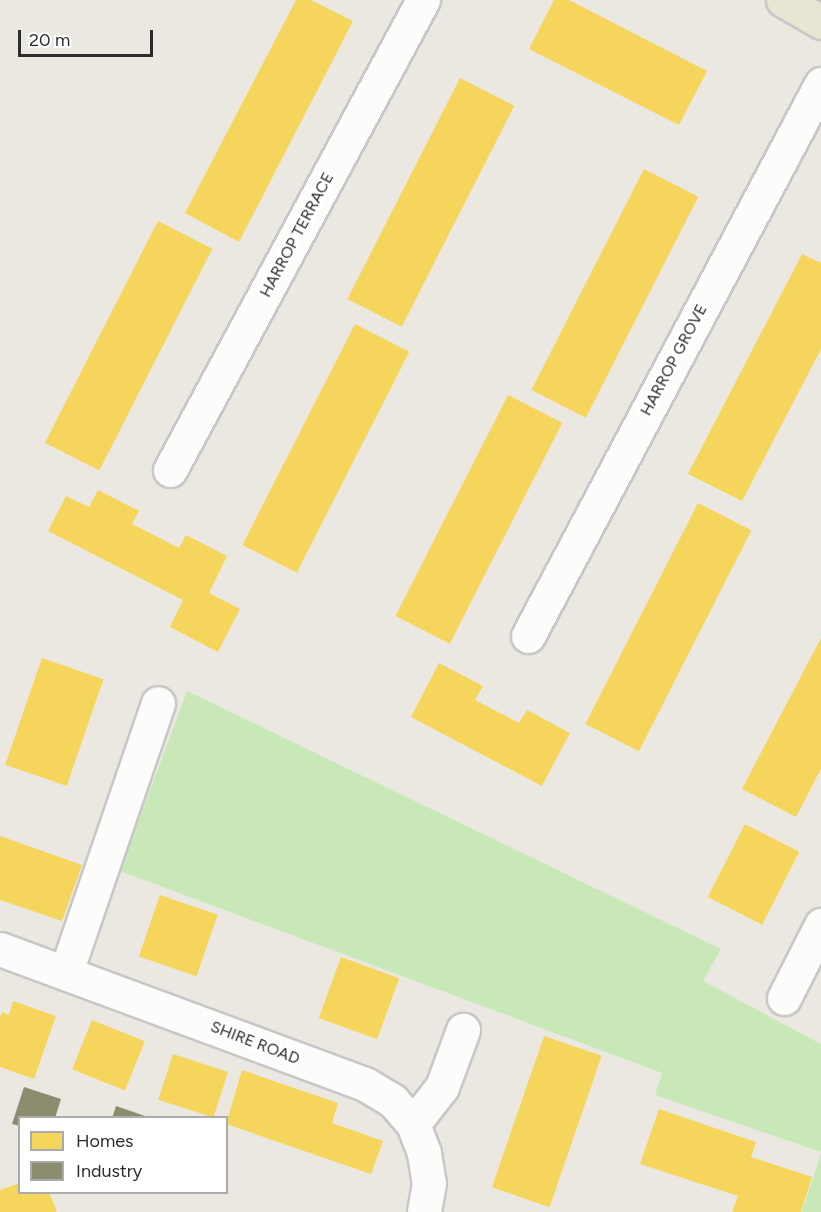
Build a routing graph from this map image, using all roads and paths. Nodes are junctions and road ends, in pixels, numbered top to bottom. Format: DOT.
graph roads {
  1 [pos="423,0"];
  2 [pos="783,0"];
  3 [pos="821,22"];
  4 [pos="821,84"];
  5 [pos="170,470"];
  6 [pos="528,636"];
  7 [pos="158,703"];
  8 [pos="821,925"];
  9 [pos="0,949"];
  10 [pos="66,972"];
  11 [pos="784,998"];
  12 [pos="463,1030"];
  13 [pos="412,1124"];
  14 [pos="424,1212"];
  1 -- 5 [label="street, HARROP TERRACE"];
  2 -- 3 [label="main road"];
  4 -- 6 [label="street, HARROP GROVE"];
  7 -- 10 [label="street"];
  8 -- 11 [label="street"];
  9 -- 10 [label="street, SHIRE ROAD"];
  10 -- 13 [label="street, SHIRE ROAD"];
  12 -- 13 [label="street"];
  13 -- 14 [label="street, SHIRE ROAD"];
}
